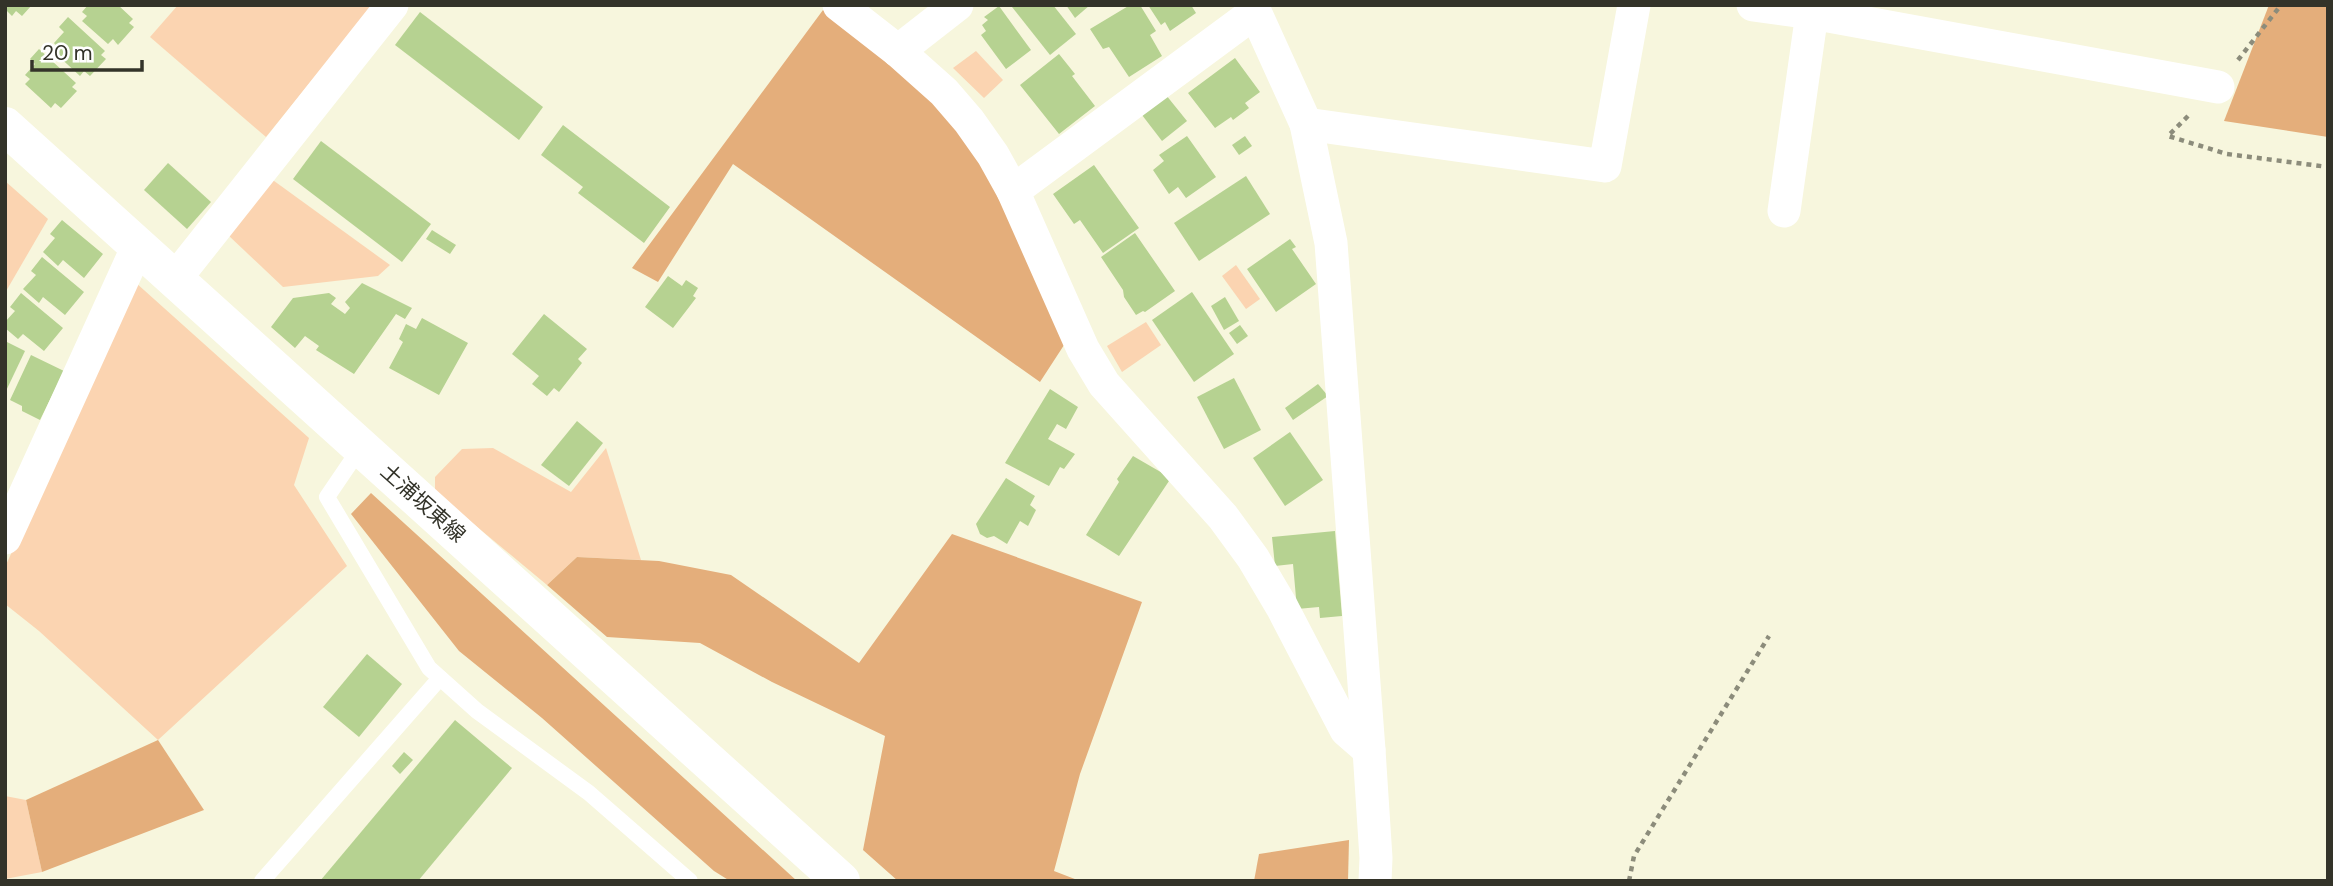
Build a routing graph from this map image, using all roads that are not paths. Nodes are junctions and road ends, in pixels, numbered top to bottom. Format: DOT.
graph roads {
  1 [pos="391,5"];
  2 [pos="839,5"];
  3 [pos="957,5"];
  4 [pos="1634,5"];
  5 [pos="1754,5"];
  6 [pos="1253,9"];
  7 [pos="1812,13"];
  8 [pos="898,51"];
  9 [pos="2218,86"];
  10 [pos="1306,124"];
  11 [pos="5,126"];
  12 [pos="1013,191"];
  13 [pos="1784,211"];
  14 [pos="138,246"];
  15 [pos="175,279"];
  16 [pos="361,447"];
  17 [pos="5,538"];
  18 [pos="440,678"];
  19 [pos="1369,750"];
  20 [pos="262,881"];
  21 [pos="690,881"];
  22 [pos="841,881"];
  23 [pos="1376,881"];
  1 -- 15 [label="street"];
  2 -- 8 [label="street"];
  3 -- 8 [label="street"];
  4 -- 10 [label="street"];
  5 -- 7 [label="street"];
  6 -- 10 [label="street"];
  6 -- 12 [label="street"];
  7 -- 9 [label="street"];
  7 -- 13 [label="street"];
  8 -- 12 [label="street"];
  10 -- 19 [label="street"];
  11 -- 14 [label="main road, 土浦坂東線"];
  12 -- 19 [label="street"];
  14 -- 15 [label="main road, 土浦坂東線"];
  14 -- 17 [label="street"];
  15 -- 16 [label="main road, 土浦坂東線"];
  16 -- 18 [label="lane"];
  16 -- 22 [label="main road, 土浦坂東線"];
  18 -- 20 [label="lane"];
  18 -- 21 [label="lane"];
  19 -- 23 [label="street"];
}
